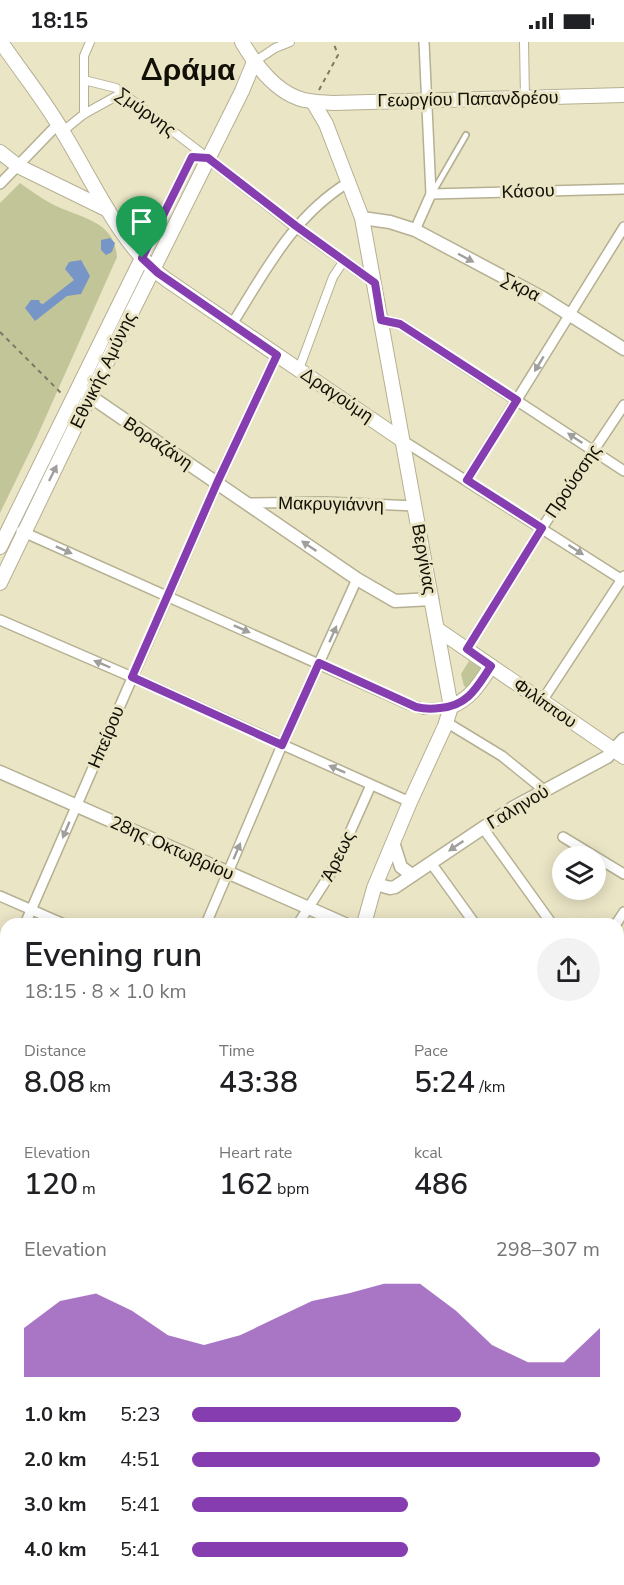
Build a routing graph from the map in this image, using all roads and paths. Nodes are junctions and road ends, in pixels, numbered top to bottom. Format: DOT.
graph roads {
  1 [pos="1,42"];
  2 [pos="90,42"];
  3 [pos="242,42"];
  4 [pos="290,42"];
  5 [pos="333,42"];
  6 [pos="424,42"];
  7 [pos="524,42"];
  8 [pos="254,62"];
  9 [pos="84,80"];
  10 [pos="122,93"];
  11 [pos="624,95"];
  12 [pos="525,98"];
  13 [pos="426,99"];
  14 [pos="313,102"];
  15 [pos="84,114"];
  16 [pos="61,128"];
  17 [pos="466,135"];
  18 [pos="0,152"];
  19 [pos="208,158"];
  20 [pos="18,166"];
  21 [pos="349,182"];
  22 [pos="0,184"];
  23 [pos="624,189"];
  24 [pos="431,194"];
  25 [pos="108,210"];
  26 [pos="362,218"];
  27 [pos="296,226"];
  28 [pos="624,227"];
  29 [pos="415,230"];
  30 [pos="142,258"];
  31 [pos="343,262"];
  32 [pos="153,270"];
  33 [pos="375,283"];
  34 [pos="569,314"];
  35 [pos="381,320"];
  36 [pos="232,324"];
  37 [pos="0,332"];
  38 [pos="624,349"];
  39 [pos="277,355"];
  40 [pos="298,369"];
  41 [pos="78,388"];
  42 [pos="90,396"];
  43 [pos="517,400"];
  44 [pos="70,403"];
  45 [pos="624,405"];
  46 [pos="402,440"];
  47 [pos="594,450"];
  48 [pos="624,471"];
  49 [pos="467,480"];
  50 [pos="217,483"];
  51 [pos="247,503"];
  52 [pos="415,506"];
  53 [pos="10,527"];
  54 [pos="542,528"];
  55 [pos="24,532"];
  56 [pos="0,548"];
  57 [pos="357,579"];
  58 [pos="623,579"];
  59 [pos="0,583"];
  60 [pos="168,596"];
  61 [pos="432,599"];
  62 [pos="0,620"];
  63 [pos="437,629"];
  64 [pos="467,649"];
  65 [pos="319,663"];
  66 [pos="491,666"];
  67 [pos="132,677"];
  68 [pos="542,701"];
  69 [pos="450,707"];
  70 [pos="446,722"];
  71 [pos="624,739"];
  72 [pos="282,745"];
  73 [pos="619,754"];
  74 [pos="0,772"];
  75 [pos="371,785"];
  76 [pos="544,790"];
  77 [pos="410,802"];
  78 [pos="76,806"];
  79 [pos="483,828"];
  80 [pos="564,837"];
  81 [pos="393,842"];
  82 [pos="431,863"];
  83 [pos="228,872"];
  84 [pos="624,874"];
  85 [pos="412,875"];
  86 [pos="376,884"];
  87 [pos="0,896"];
  88 [pos="309,908"];
  89 [pos="32,910"];
  90 [pos="28,918"];
  91 [pos="50,918"];
  92 [pos="209,918"];
  93 [pos="302,918"];
  94 [pos="332,918"];
  95 [pos="365,918"];
  96 [pos="471,918"];
  97 [pos="548,918"];
  1 -- 16 [label="main road, Δραγούμη"];
  2 -- 9 [label="street"];
  3 -- 8 [label="main road, Γεωργίου Παπανδρέου"];
  4 -- 8 [label="street"];
  5 -- 14 [label="path"];
  6 -- 13 [label="street"];
  7 -- 12 [label="street"];
  8 -- 14 [label="main road, Γεωργίου Παπανδρέου"];
  8 -- 19 [label="main road, Εθνικής Αμύνης"];
  9 -- 10 [label="street, Σμύρνης"];
  9 -- 15 [label="street"];
  10 -- 15 [label="street"];
  10 -- 19 [label="street, Σμύρνης"];
  11 -- 12 [label="main road, Γεωργίου Παπανδρέου"];
  12 -- 13 [label="main road, Γεωργίου Παπανδρέου"];
  13 -- 14 [label="main road, Γεωργίου Παπανδρέου"];
  13 -- 24 [label="street"];
  14 -- 21 [label="main road, Βεργίνας"];
  15 -- 16 [label="street"];
  16 -- 20 [label="street"];
  16 -- 25 [label="main road, Δραγούμη"];
  17 -- 24 [label="lane"];
  18 -- 20 [label="main road"];
  19 -- 27 [label="street, Σμύρνης"];
  19 -- 30 [label="street, Εθνικής Αμύνης"];
  19 -- 32 [label="main road, Εθνικής Αμύνης"];
  20 -- 22 [label="street"];
  20 -- 25 [label="main road"];
  21 -- 26 [label="main road, Βεργίνας"];
  21 -- 27 [label="street"];
  23 -- 24 [label="street, Κάσου"];
  24 -- 29 [label="street"];
  25 -- 30 [label="main road, Δραγούμη"];
  26 -- 29 [label="street, Σκρα"];
  26 -- 33 [label="main road, Βεργίνας"];
  27 -- 31 [label="street, Σμύρνης"];
  27 -- 36 [label="street"];
  28 -- 34 [label="street"];
  29 -- 34 [label="street, Σκρα, one-way"];
  30 -- 32 [label="main road, Δραγούμη"];
  30 -- 41 [label="main road, Εθνικής Αμύνης"];
  31 -- 33 [label="street, Σμύρνης"];
  31 -- 40 [label="street"];
  32 -- 36 [label="main road, Δραγούμη"];
  32 -- 42 [label="main road, Εθνικής Αμύνης"];
  33 -- 35 [label="main road, Βεργίνας"];
  34 -- 38 [label="street, Σκρα"];
  34 -- 43 [label="street, one-way"];
  35 -- 43 [label="street"];
  35 -- 46 [label="main road, Βεργίνας"];
  36 -- 39 [label="main road, Δραγούμη"];
  37 -- 44 [label="path"];
  39 -- 40 [label="main road, Δραγούμη"];
  39 -- 50 [label="street, Ηπείρου"];
  40 -- 46 [label="main road, Δραγούμη"];
  41 -- 42 [label="street, Βοραζάνη"];
  41 -- 44 [label="main road, Εθνικής Αμύνης"];
  42 -- 50 [label="street, Βοραζάνη"];
  55 -- 42 [label="main road, Εθνικής Αμύνης, one-way"];
  47 -- 43 [label="street, one-way"];
  43 -- 49 [label="street"];
  44 -- 53 [label="main road, Εθνικής Αμύνης"];
  45 -- 47 [label="street, Προύσσης"];
  46 -- 49 [label="street"];
  46 -- 52 [label="main road, Βεργίνας"];
  47 -- 48 [label="street"];
  47 -- 54 [label="street, Προύσσης"];
  49 -- 54 [label="street"];
  50 -- 51 [label="street, Βοραζάνη"];
  50 -- 60 [label="street, Ηπείρου"];
  51 -- 52 [label="street, Μακρυγιάννη"];
  57 -- 51 [label="street, Βοραζάνη, one-way"];
  52 -- 61 [label="main road, Βεργίνας"];
  53 -- 55 [label="street"];
  53 -- 56 [label="main road, Εθνικής Αμύνης"];
  54 -- 58 [label="street, one-way"];
  54 -- 64 [label="street, Προύσσης"];
  55 -- 59 [label="main road, Εθνικής Αμύνης"];
  55 -- 60 [label="street, one-way"];
  57 -- 61 [label="street, Βοραζάνη"];
  65 -- 57 [label="street, one-way"];
  58 -- 68 [label="street"];
  60 -- 65 [label="street, one-way"];
  60 -- 67 [label="street, Ηπείρου"];
  61 -- 63 [label="main road, Βεργίνας"];
  67 -- 62 [label="street, one-way"];
  63 -- 64 [label="main road, Φιλίππου"];
  63 -- 69 [label="main road, Βεργίνας"];
  64 -- 66 [label="main road, Φιλίππου"];
  65 -- 69 [label="street"];
  65 -- 72 [label="street"];
  66 -- 68 [label="main road, Φιλίππου"];
  66 -- 69 [label="main road"];
  67 -- 72 [label="street"];
  67 -- 78 [label="street, Ηπείρου"];
  68 -- 73 [label="main road, Φιλίππου"];
  69 -- 70 [label="main road, Βεργίνας"];
  70 -- 76 [label="street"];
  70 -- 77 [label="main road, Βεργίνας"];
  71 -- 73 [label="street, Γαληνού"];
  75 -- 72 [label="street, one-way"];
  83 -- 72 [label="street, one-way"];
  73 -- 76 [label="street, Γαληνού"];
  74 -- 78 [label="street, 28ης Οκτωβρίου"];
  75 -- 77 [label="street"];
  75 -- 88 [label="street, Άρεως"];
  76 -- 79 [label="street, Γαληνού"];
  77 -- 81 [label="main road, Βεργίνας"];
  78 -- 83 [label="street, 28ης Οκτωβρίου"];
  78 -- 89 [label="street, Ηπείρου, one-way"];
  79 -- 82 [label="street, Γαληνού, one-way"];
  79 -- 97 [label="street"];
  80 -- 84 [label="street"];
  81 -- 85 [label="street"];
  81 -- 86 [label="main road, Βεργίνας"];
  82 -- 85 [label="street, Γαληνού"];
  82 -- 96 [label="street"];
  83 -- 88 [label="street, 28ης Οκτωβρίου"];
  83 -- 92 [label="street"];
  85 -- 86 [label="street, Γαληνού"];
  86 -- 95 [label="main road, Βεργίνας"];
  87 -- 89 [label="street"];
  88 -- 93 [label="street, Άρεως"];
  88 -- 94 [label="street, 28ης Οκτωβρίου"];
  89 -- 90 [label="street, Ηπείρου"];
  89 -- 91 [label="street"];
}
